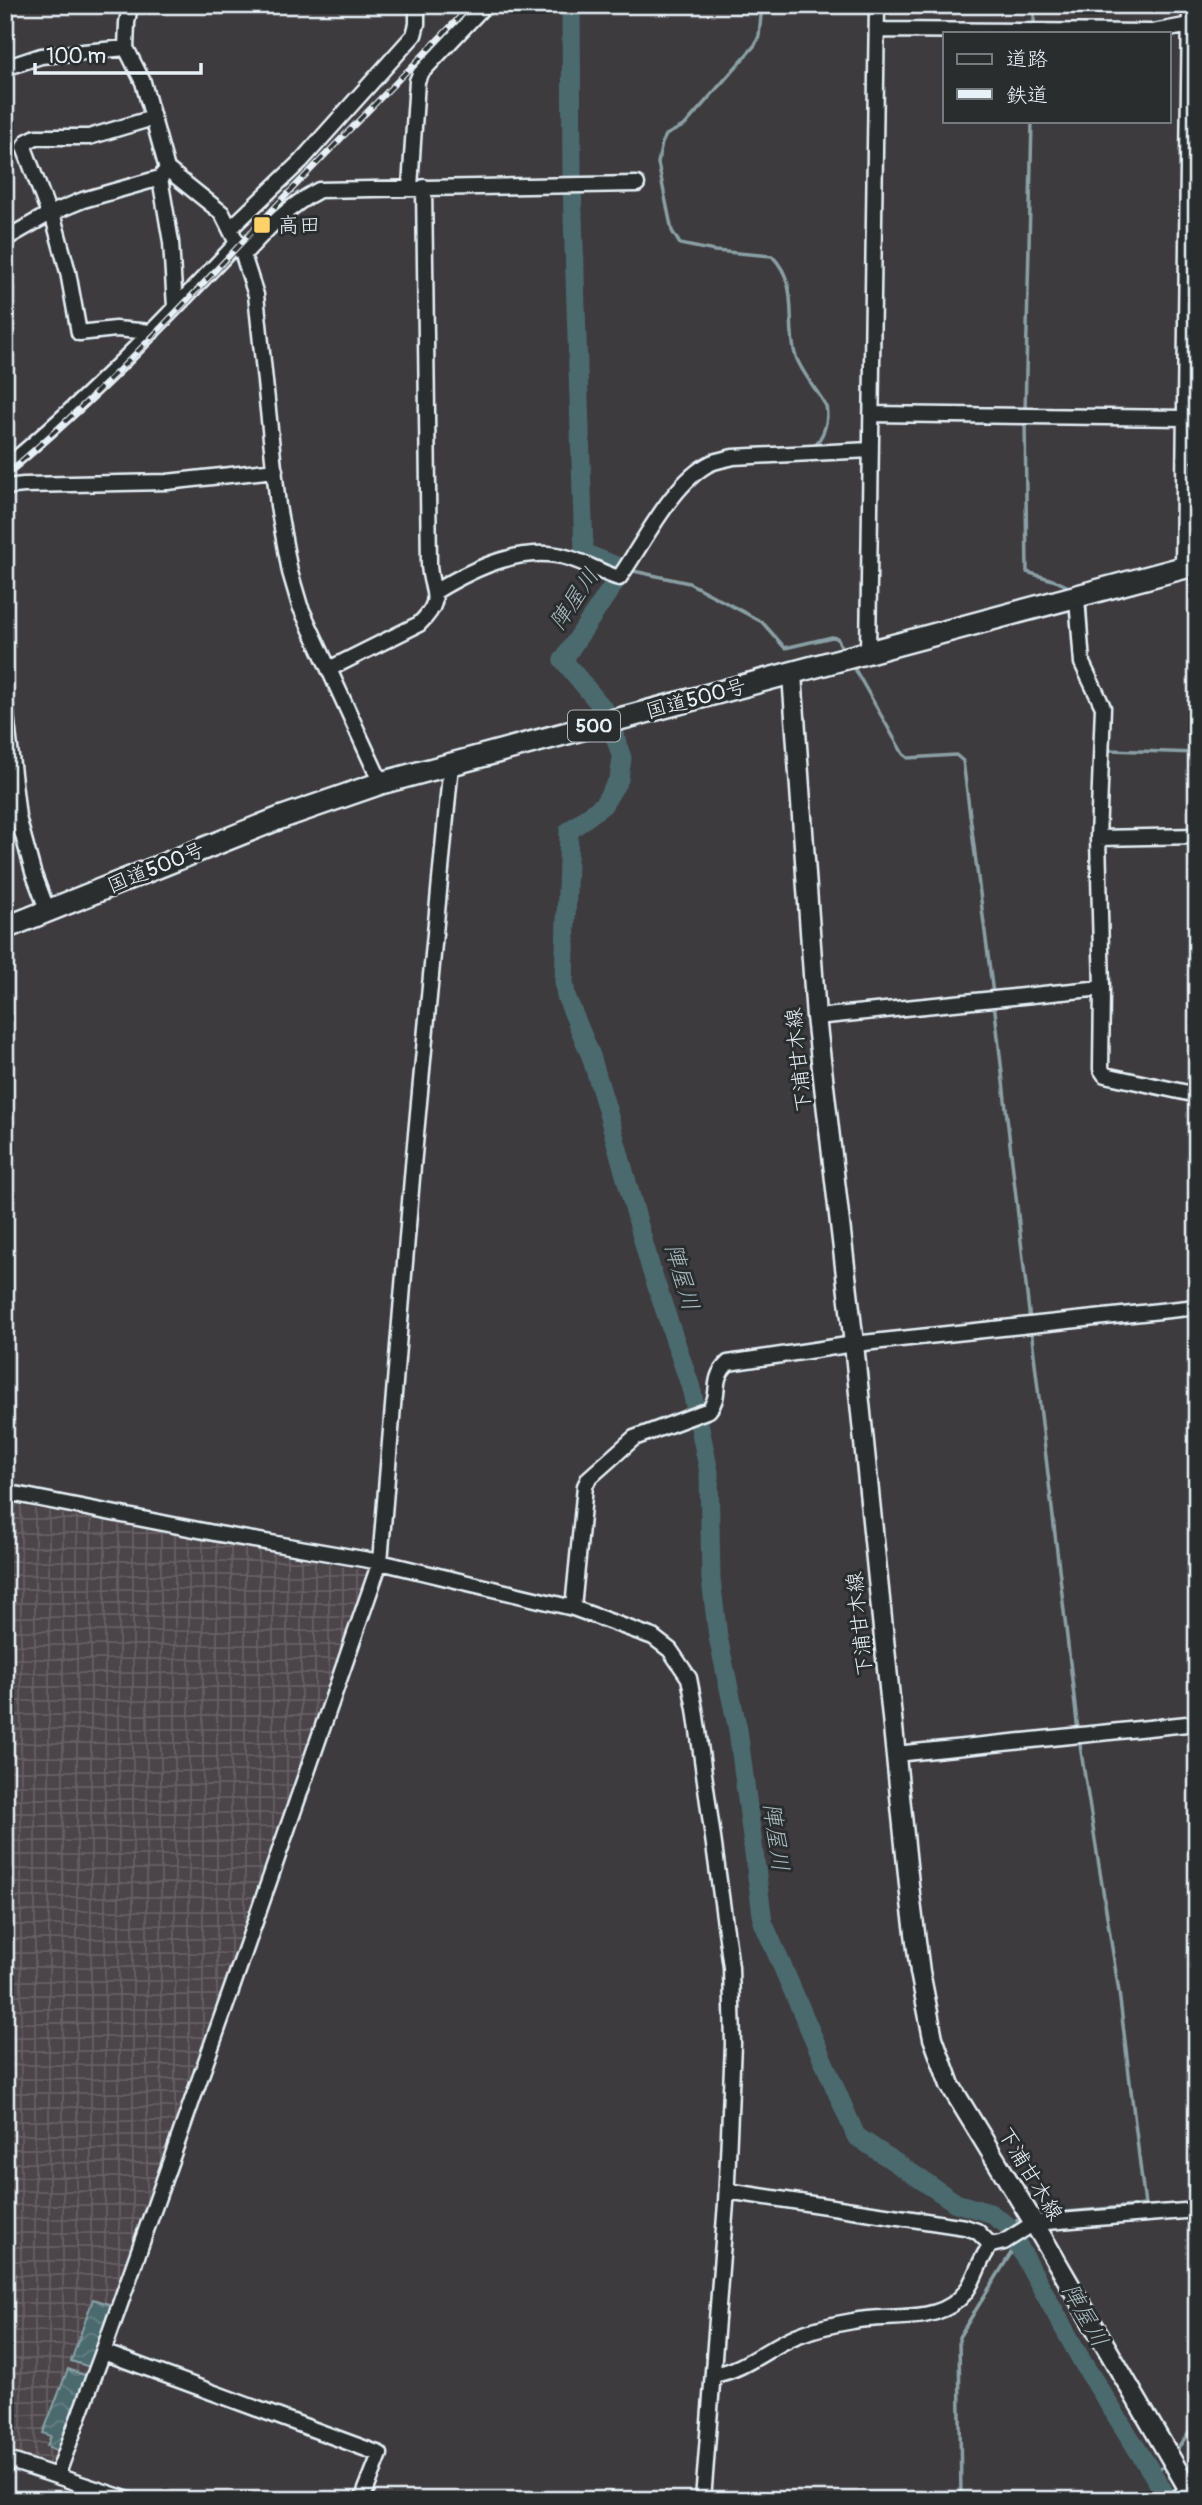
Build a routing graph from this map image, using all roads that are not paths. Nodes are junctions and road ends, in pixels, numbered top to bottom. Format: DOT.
graph roads {
  1 [pos="130,5"];
  2 [pos="416,5"];
  3 [pos="485,5"];
  4 [pos="877,5"];
  5 [pos="1190,5"];
  6 [pos="1190,25"];
  7 [pos="877,30"];
  8 [pos="127,48"];
  9 [pos="5,68"];
  10 [pos="153,118"];
  11 [pos="1192,163"];
  12 [pos="164,174"];
  13 [pos="637,184"];
  14 [pos="417,187"];
  15 [pos="51,213"];
  16 [pos="231,228"];
  17 [pos="5,239"];
  18 [pos="240,249"];
  19 [pos="175,307"];
  20 [pos="152,332"];
  21 [pos="1191,377"];
  22 [pos="871,414"];
  23 [pos="1184,418"];
  24 [pos="870,450"];
  25 [pos="5,468"];
  26 [pos="275,470"];
  27 [pos="5,487"];
  28 [pos="1190,566"];
  29 [pos="436,592"];
  30 [pos="1077,598"];
  31 [pos="867,653"];
  32 [pos="329,669"];
  33 [pos="792,674"];
  34 [pos="5,705"];
  35 [pos="451,764"];
  36 [pos="381,783"];
  37 [pos="1197,836"];
  38 [pos="1098,838"];
  39 [pos="48,912"];
  40 [pos="5,928"];
  41 [pos="1102,988"];
  42 [pos="816,1017"];
  43 [pos="1197,1095"];
  44 [pos="1197,1307"];
  45 [pos="854,1344"];
  46 [pos="5,1492"];
  47 [pos="380,1562"];
  48 [pos="573,1608"];
  49 [pos="1197,1723"];
  50 [pos="896,1754"];
  51 [pos="727,2191"];
  52 [pos="1197,2210"];
  53 [pos="1031,2226"];
  54 [pos="997,2243"];
  55 [pos="103,2352"];
  56 [pos="713,2375"];
  57 [pos="5,2459"];
  58 [pos="1197,2471"];
  59 [pos="57,2476"];
  60 [pos="1186,2496"];
  61 [pos="128,2500"];
  62 [pos="362,2500"];
  63 [pos="703,2500"];
  1 -- 8 [label="street"];
  2 -- 16 [label="street"];
  3 -- 14 [label="street"];
  4 -- 7 [label="street"];
  5 -- 6 [label="street"];
  6 -- 7 [label="street"];
  6 -- 11 [label="street"];
  7 -- 22 [label="street"];
  8 -- 9 [label="street"];
  8 -- 10 [label="street"];
  10 -- 12 [label="street"];
  10 -- 15 [label="street"];
  11 -- 21 [label="street"];
  12 -- 15 [label="street"];
  12 -- 16 [label="street"];
  12 -- 19 [label="street"];
  13 -- 14 [label="street"];
  14 -- 18 [label="street"];
  14 -- 29 [label="street"];
  15 -- 17 [label="street"];
  15 -- 20 [label="street"];
  16 -- 18 [label="street"];
  18 -- 19 [label="street"];
  18 -- 26 [label="street"];
  19 -- 20 [label="street"];
  20 -- 25 [label="street"];
  21 -- 23 [label="street"];
  22 -- 23 [label="street"];
  22 -- 24 [label="street"];
  23 -- 28 [label="street"];
  24 -- 29 [label="street"];
  24 -- 31 [label="street"];
  26 -- 27 [label="street"];
  26 -- 32 [label="street"];
  28 -- 30 [label="highway, 国道500号 / 500"];
  29 -- 32 [label="street"];
  30 -- 31 [label="highway, 国道500号 / 500"];
  30 -- 38 [label="street"];
  31 -- 33 [label="highway, 国道500号 / 500"];
  32 -- 36 [label="street"];
  33 -- 35 [label="highway, 国道500号 / 500"];
  33 -- 42 [label="main road, 下浦甘木線"];
  34 -- 39 [label="street"];
  35 -- 36 [label="highway, 国道500号 / 500"];
  35 -- 47 [label="street"];
  36 -- 39 [label="highway, 国道500号 / 500"];
  37 -- 38 [label="street"];
  38 -- 41 [label="street"];
  39 -- 40 [label="highway, 国道500号 / 500"];
  41 -- 42 [label="street"];
  41 -- 43 [label="street"];
  42 -- 45 [label="main road, 下浦甘木線"];
  44 -- 45 [label="street"];
  45 -- 48 [label="street"];
  45 -- 50 [label="main road, 下浦甘木線"];
  46 -- 47 [label="street"];
  47 -- 48 [label="street"];
  47 -- 55 [label="street"];
  48 -- 51 [label="street"];
  49 -- 50 [label="street"];
  50 -- 53 [label="main road, 下浦甘木線"];
  51 -- 54 [label="street"];
  51 -- 56 [label="street"];
  52 -- 53 [label="street"];
  53 -- 54 [label="street"];
  53 -- 60 [label="main road, 下浦甘木線"];
  54 -- 56 [label="street"];
  55 -- 59 [label="street"];
  55 -- 62 [label="street"];
  56 -- 63 [label="street"];
  57 -- 59 [label="street"];
  58 -- 60 [label="street"];
  59 -- 61 [label="street"];
}
